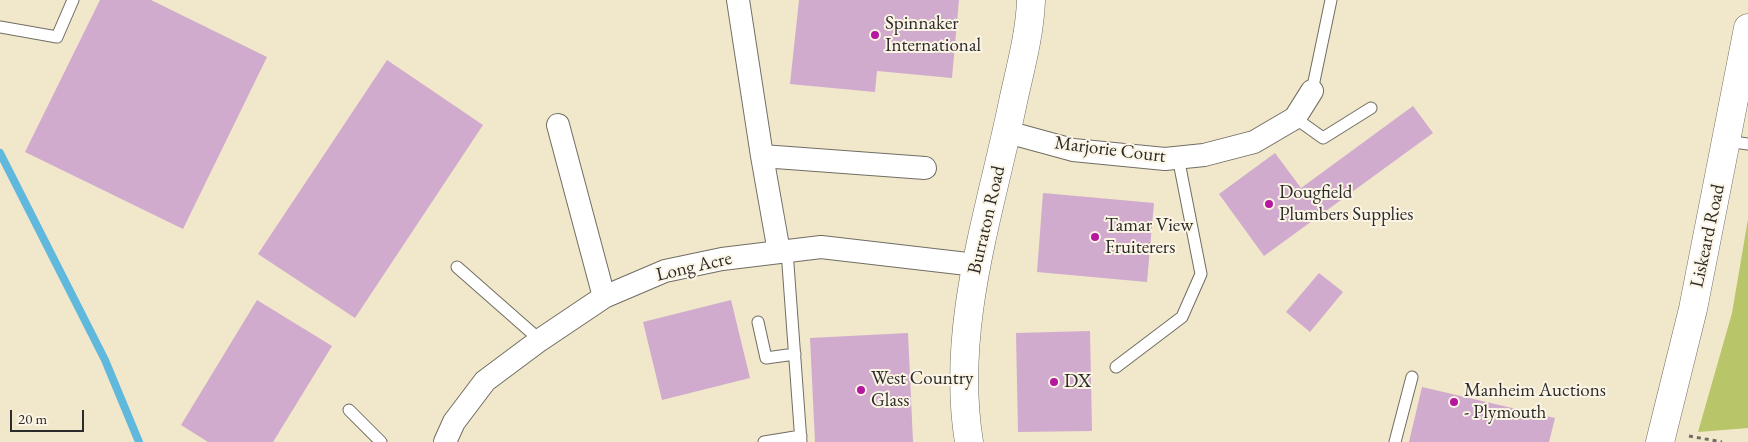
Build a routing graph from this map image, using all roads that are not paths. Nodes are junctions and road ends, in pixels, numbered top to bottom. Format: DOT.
graph roads {
  1 [pos="73,0"];
  2 [pos="738,0"];
  3 [pos="1031,0"];
  4 [pos="1331,0"];
  5 [pos="0,27"];
  6 [pos="1748,28"];
  7 [pos="1312,91"];
  8 [pos="1371,108"];
  9 [pos="1294,118"];
  10 [pos="558,125"];
  11 [pos="1007,132"];
  12 [pos="1737,142"];
  13 [pos="762,156"];
  14 [pos="1178,158"];
  15 [pos="925,168"];
  16 [pos="783,251"];
  17 [pos="976,265"];
  18 [pos="457,268"];
  19 [pos="604,297"];
  20 [pos="758,322"];
  21 [pos="540,340"];
  22 [pos="795,354"];
  23 [pos="1116,367"];
  24 [pos="1412,377"];
  25 [pos="349,410"];
  26 [pos="1661,437"];
  27 [pos="801,439"];
  28 [pos="381,442"];
  29 [pos="445,442"];
  30 [pos="764,442"];
  31 [pos="969,442"];
  32 [pos="1395,442"];
  1 -- 5 [label="lane"];
  2 -- 13 [label="street"];
  3 -- 11 [label="street, Burraton Road"];
  4 -- 7 [label="lane"];
  6 -- 12 [label="street, Liskeard Road"];
  7 -- 9 [label="street, Marjorie Court"];
  8 -- 9 [label="lane"];
  9 -- 14 [label="street, Marjorie Court"];
  10 -- 19 [label="street"];
  11 -- 14 [label="street, Marjorie Court"];
  11 -- 17 [label="street, Burraton Road"];
  12 -- 26 [label="street, Liskeard Road"];
  13 -- 15 [label="street"];
  13 -- 16 [label="street"];
  14 -- 23 [label="lane"];
  16 -- 17 [label="street, Long Acre"];
  16 -- 19 [label="street, Long Acre"];
  16 -- 22 [label="lane"];
  17 -- 31 [label="street, Burraton Road"];
  18 -- 21 [label="lane"];
  19 -- 21 [label="street, Long Acre"];
  20 -- 22 [label="lane"];
  21 -- 29 [label="street, Long Acre"];
  22 -- 27 [label="lane"];
  24 -- 32 [label="lane"];
  25 -- 28 [label="lane"];
  27 -- 30 [label="lane"];
}
